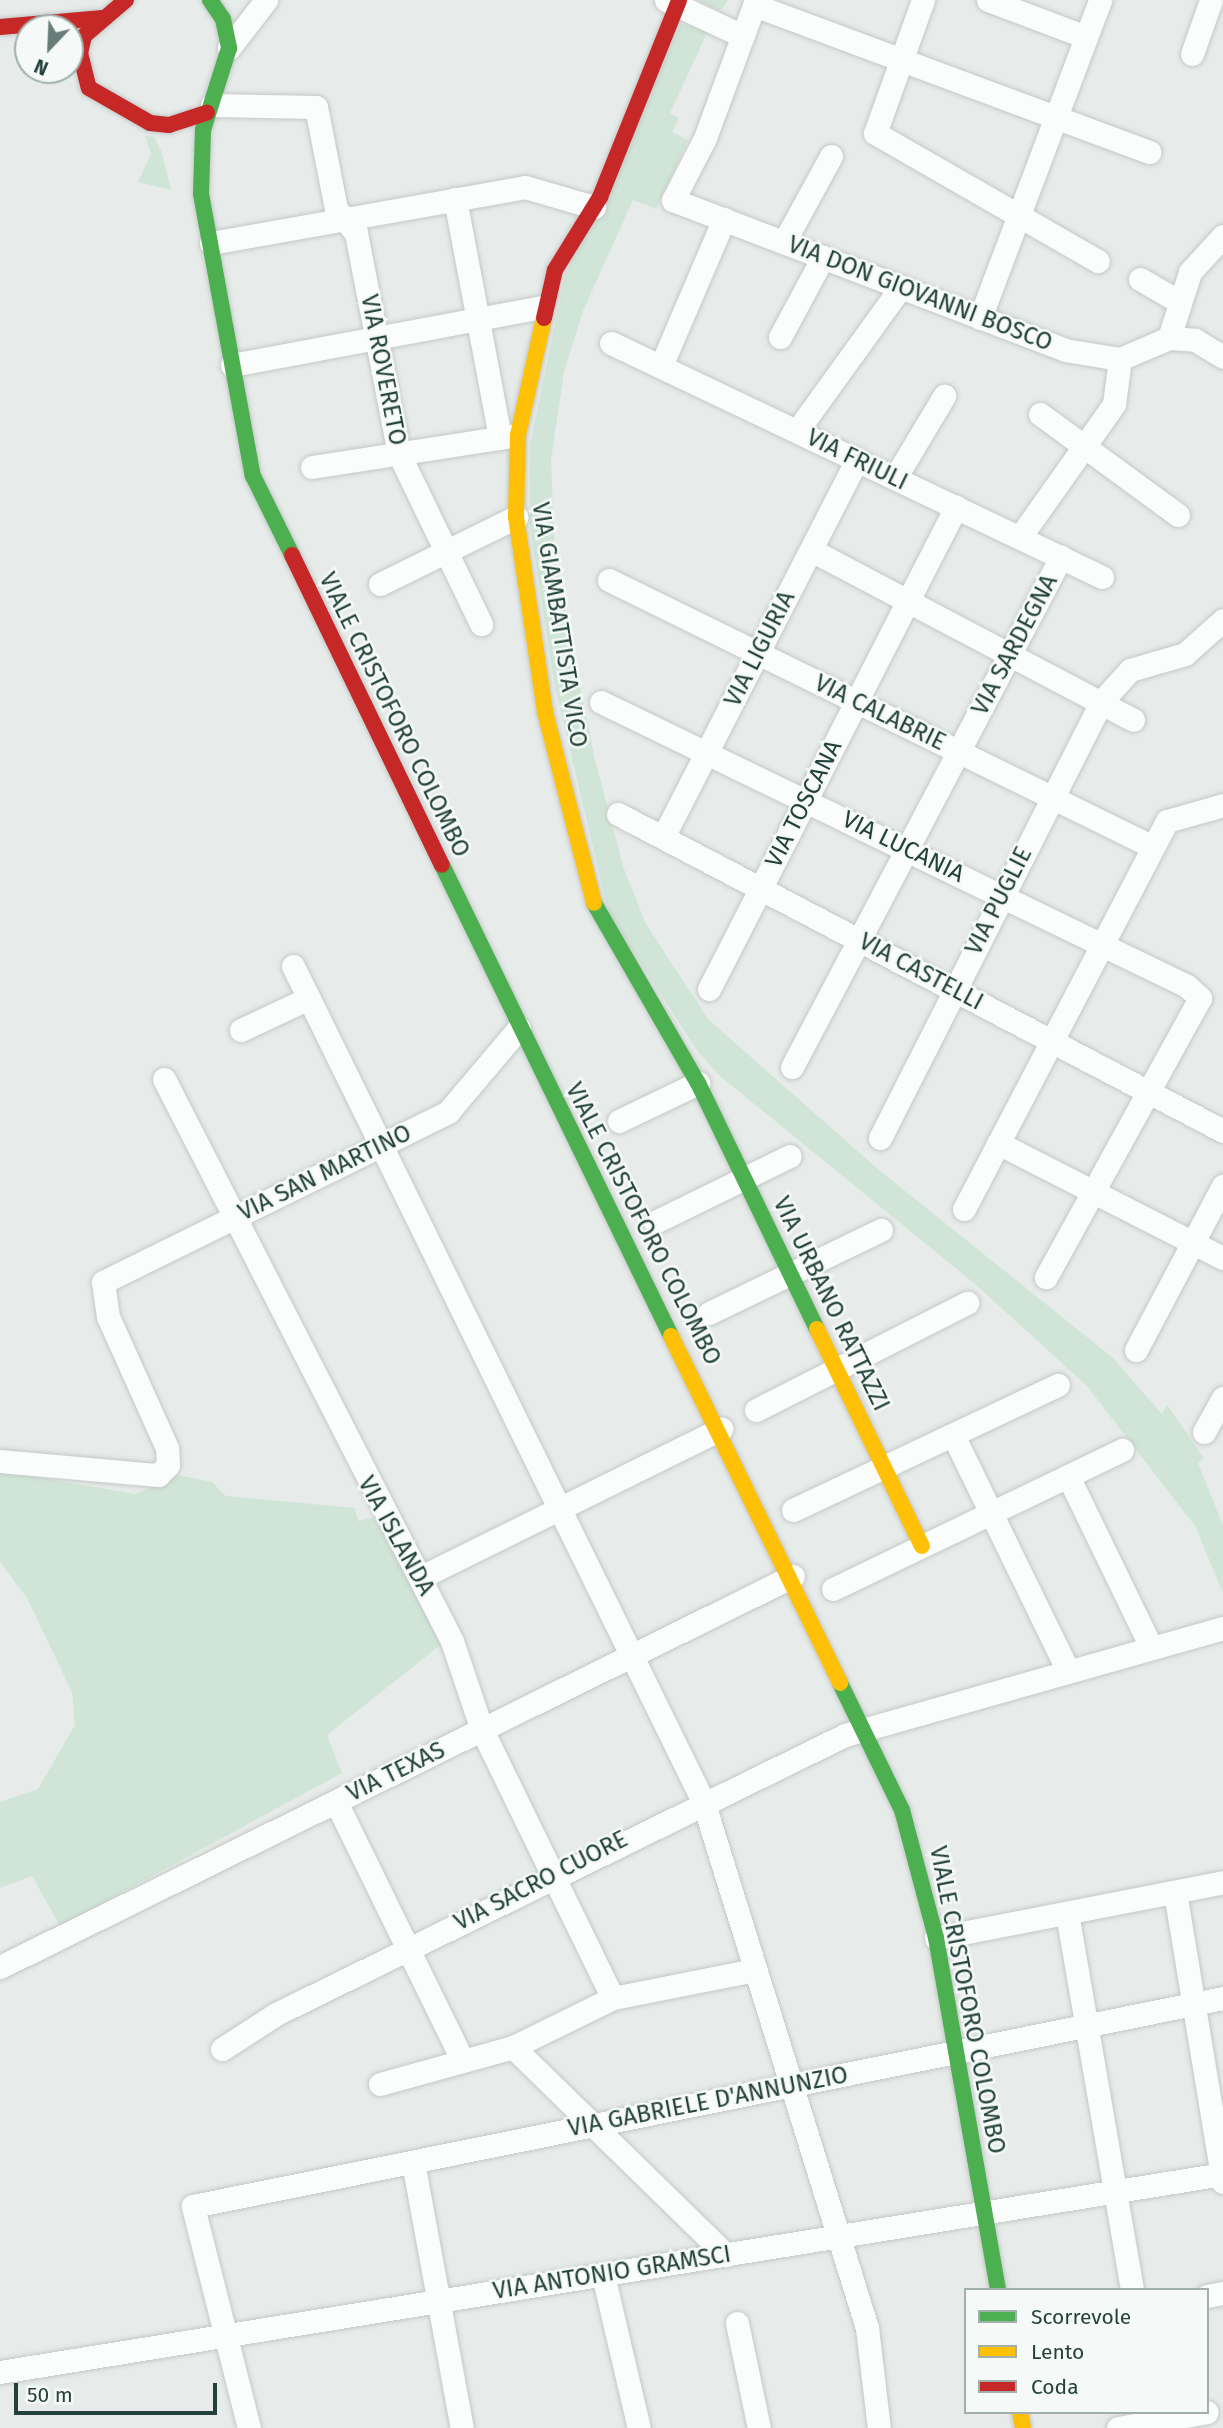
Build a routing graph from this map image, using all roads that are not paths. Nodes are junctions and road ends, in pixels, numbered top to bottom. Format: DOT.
graph roads {
  1 [pos="210,0"];
  2 [pos="266,0"];
  3 [pos="923,0"];
  4 [pos="988,0"];
  5 [pos="1100,0"];
  6 [pos="1211,0"];
  7 [pos="674,2"];
  8 [pos="755,3"];
  9 [pos="114,7"];
  10 [pos="1,27"];
  11 [pos="84,36"];
  12 [pos="743,36"];
  13 [pos="1086,37"];
  14 [pos="229,48"];
  15 [pos="1192,54"];
  16 [pos="901,60"];
  17 [pos="84,76"];
  18 [pos="209,109"];
  19 [pos="1055,117"];
  20 [pos="150,122"];
  21 [pos="1150,152"];
  22 [pos="831,156"];
  23 [pos="201,194"];
  24 [pos="455,199"];
  25 [pos="594,207"];
  26 [pos="1018,215"];
  27 [pos="724,219"];
  28 [pos="345,220"];
  29 [pos="785,242"];
  30 [pos="211,243"];
  31 [pos="1219,248"];
  32 [pos="823,257"];
  33 [pos="1098,261"];
  34 [pos="1140,279"];
  35 [pos="901,287"];
  36 [pos="1176,300"];
  37 [pos="543,307"];
  38 [pos="980,318"];
  39 [pos="478,320"];
  40 [pos="780,337"];
  41 [pos="376,338"];
  42 [pos="1169,338"];
  43 [pos="611,343"];
  44 [pos="1223,357"];
  45 [pos="1120,359"];
  46 [pos="232,365"];
  47 [pos="661,366"];
  48 [pos="944,396"];
  49 [pos="1040,414"];
  50 [pos="797,431"];
  51 [pos="509,437"];
  52 [pos="1084,446"];
  53 [pos="399,454"];
  54 [pos="857,460"];
  55 [pos="312,467"];
  56 [pos="895,478"];
  57 [pos="957,507"];
  58 [pos="1178,514"];
  59 [pos="516,517"];
  60 [pos="1020,537"];
  61 [pos="811,550"];
  62 [pos="446,552"];
  63 [pos="1061,557"];
  64 [pos="1102,577"];
  65 [pos="609,580"];
  66 [pos="380,584"];
  67 [pos="908,601"];
  68 [pos="1223,621"];
  69 [pos="481,625"];
  70 [pos="758,653"];
  71 [pos="1010,655"];
  72 [pos="601,702"];
  73 [pos="857,702"];
  74 [pos="1101,702"];
  75 [pos="1133,720"];
  76 [pos="707,752"];
  77 [pos="959,752"];
  78 [pos="1052,798"];
  79 [pos="806,800"];
  80 [pos="1223,805"];
  81 [pos="618,814"];
  82 [pos="663,837"];
  83 [pos="1151,846"];
  84 [pos="908,850"];
  85 [pos="761,889"];
  86 [pos="1002,896"];
  87 [pos="860,940"];
  88 [pos="1101,944"];
  89 [pos="293,966"];
  90 [pos="709,989"];
  91 [pos="954,990"];
  92 [pos="309,998"];
  93 [pos="519,1028"];
  94 [pos="241,1030"];
  95 [pos="1051,1041"];
  96 [pos="792,1067"];
  97 [pos="164,1079"];
  98 [pos="698,1083"];
  99 [pos="1149,1092"];
  100 [pos="618,1121"];
  101 [pos="1223,1131"];
  102 [pos="880,1138"];
  103 [pos="998,1143"];
  104 [pos="381,1145"];
  105 [pos="790,1156"];
  106 [pos="745,1177"];
  107 [pos="1223,1186"];
  108 [pos="1094,1192"];
  109 [pos="964,1209"];
  110 [pos="233,1218"];
  111 [pos="655,1222"];
  112 [pos="881,1230"];
  113 [pos="1193,1243"];
  114 [pos="1223,1258"];
  115 [pos="791,1273"];
  116 [pos="1046,1277"];
  117 [pos="967,1303"];
  118 [pos="709,1313"];
  119 [pos="1136,1350"];
  120 [pos="837,1368"];
  121 [pos="1058,1385"];
  122 [pos="1223,1398"];
  123 [pos="756,1410"];
  124 [pos="720,1429"];
  125 [pos="1204,1432"];
  126 [pos="953,1435"];
  127 [pos="1122,1450"];
  128 [pos="0,1461"];
  129 [pos="884,1467"];
  130 [pos="1068,1476"];
  131 [pos="559,1509"];
  132 [pos="793,1510"];
  133 [pos="991,1513"];
  134 [pos="922,1546"];
  135 [pos="793,1576"];
  136 [pos="421,1577"];
  137 [pos="833,1589"];
  138 [pos="1223,1628"];
  139 [pos="1151,1647"];
  140 [pos="631,1656"];
  141 [pos="1068,1671"];
  142 [pos="482,1730"];
  143 [pos="868,1730"];
  144 [pos="703,1801"];
  145 [pos="336,1802"];
  146 [pos="553,1875"];
  147 [pos="1223,1882"];
  148 [pos="1175,1892"];
  149 [pos="1067,1913"];
  150 [pos="936,1938"];
  151 [pos="408,1948"];
  152 [pos="0,1968"];
  153 [pos="755,1970"];
  154 [pos="613,1998"];
  155 [pos="1223,1998"];
  156 [pos="1193,2003"];
  157 [pos="1086,2025"];
  158 [pos="513,2047"];
  159 [pos="222,2049"];
  160 [pos="956,2051"];
  161 [pos="461,2057"];
  162 [pos="380,2084"];
  163 [pos="791,2085"];
  164 [pos="594,2125"];
  165 [pos="412,2162"];
  166 [pos="1223,2177"];
  167 [pos="1115,2192"];
  168 [pos="985,2213"];
  169 [pos="838,2236"];
  170 [pos="726,2255"];
  171 [pos="603,2275"];
  172 [pos="998,2288"];
  173 [pos="1132,2288"];
  174 [pos="439,2301"];
  175 [pos="737,2323"];
  176 [pos="225,2336"];
  177 [pos="0,2372"];
  178 [pos="1194,2414"];
  179 [pos="1155,2420"];
  180 [pos="249,2428"];
  181 [pos="462,2428"];
  182 [pos="639,2428"];
  183 [pos="759,2428"];
  184 [pos="879,2428"];
  185 [pos="1118,2428"];
  1 -- 14 [label="street"];
  2 -- 14 [label="street"];
  3 -- 16 [label="street"];
  4 -- 13 [label="street"];
  5 -- 13 [label="street"];
  6 -- 15 [label="street"];
  7 -- 12 [label="street"];
  7 -- 25 [label="street, VIA GIAMBATTISTA VICO"];
  8 -- 12 [label="street"];
  8 -- 16 [label="street"];
  9 -- 10 [label="street"];
  9 -- 11 [label="street"];
  12 -- 27 [label="street, VIA DON GIOVANNI BOSCO"];
  13 -- 19 [label="street"];
  14 -- 18 [label="street"];
  16 -- 19 [label="street"];
  16 -- 26 [label="street"];
  17 -- 20 [label="street"];
  18 -- 20 [label="street"];
  18 -- 23 [label="street"];
  18 -- 28 [label="street, VIA ROVERETO"];
  19 -- 21 [label="street"];
  19 -- 26 [label="street"];
  20 -- 23 [label="street"];
  22 -- 29 [label="street"];
  23 -- 30 [label="street, VIALE CRISTOFORO COLOMBO"];
  24 -- 25 [label="street"];
  24 -- 28 [label="street"];
  24 -- 39 [label="street"];
  25 -- 37 [label="street, VIA GIAMBATTISTA VICO"];
  26 -- 33 [label="street"];
  26 -- 38 [label="street"];
  27 -- 29 [label="street, VIA DON GIOVANNI BOSCO"];
  27 -- 47 [label="street"];
  28 -- 30 [label="street"];
  28 -- 41 [label="street, VIA ROVERETO"];
  29 -- 32 [label="street, VIA DON GIOVANNI BOSCO"];
  30 -- 46 [label="street, VIALE CRISTOFORO COLOMBO"];
  31 -- 36 [label="street"];
  32 -- 35 [label="street, VIA DON GIOVANNI BOSCO"];
  32 -- 40 [label="street"];
  34 -- 36 [label="street"];
  35 -- 38 [label="street, VIA DON GIOVANNI BOSCO"];
  35 -- 50 [label="street"];
  36 -- 42 [label="street"];
  37 -- 39 [label="street"];
  37 -- 51 [label="street, VIA GIAMBATTISTA VICO"];
  38 -- 45 [label="street, VIA DON GIOVANNI BOSCO"];
  39 -- 41 [label="street"];
  39 -- 51 [label="street"];
  41 -- 46 [label="street"];
  41 -- 53 [label="street, VIA ROVERETO"];
  42 -- 44 [label="street"];
  42 -- 45 [label="street"];
  43 -- 47 [label="street, VIA FRIULI"];
  45 -- 52 [label="street"];
  46 -- 93 [label="street, VIALE CRISTOFORO COLOMBO"];
  47 -- 50 [label="street, VIA FRIULI"];
  48 -- 56 [label="street"];
  49 -- 52 [label="street"];
  50 -- 54 [label="street, VIA FRIULI"];
  51 -- 53 [label="street"];
  51 -- 59 [label="street, VIA GIAMBATTISTA VICO"];
  52 -- 58 [label="street"];
  52 -- 60 [label="street"];
  53 -- 55 [label="street"];
  53 -- 62 [label="street, VIA ROVERETO"];
  54 -- 56 [label="street, VIA FRIULI"];
  54 -- 61 [label="street, VIA LIGURIA"];
  56 -- 57 [label="street, VIA FRIULI"];
  57 -- 60 [label="street, VIA FRIULI"];
  57 -- 67 [label="street, VIA TOSCANA"];
  59 -- 62 [label="street"];
  59 -- 98 [label="street, VIA GIAMBATTISTA VICO"];
  60 -- 63 [label="street, VIA FRIULI"];
  61 -- 67 [label="street"];
  61 -- 70 [label="street, VIA LIGURIA"];
  62 -- 66 [label="street"];
  62 -- 69 [label="street, VIA ROVERETO"];
  63 -- 64 [label="street, VIA FRIULI"];
  63 -- 71 [label="street, VIA SARDEGNA"];
  65 -- 70 [label="street, VIA CALABRIE"];
  67 -- 71 [label="street"];
  67 -- 73 [label="street, VIA TOSCANA"];
  68 -- 74 [label="street, VIA PUGLIE"];
  70 -- 73 [label="street, VIA CALABRIE"];
  70 -- 76 [label="street, VIA LIGURIA"];
  71 -- 74 [label="street"];
  71 -- 77 [label="street, VIA SARDEGNA"];
  72 -- 76 [label="street, VIA LUCANIA"];
  73 -- 77 [label="street, VIA CALABRIE"];
  73 -- 79 [label="street, VIA TOSCANA"];
  74 -- 75 [label="street"];
  74 -- 78 [label="street, VIA PUGLIE"];
  76 -- 79 [label="street, VIA LUCANIA"];
  76 -- 82 [label="street, VIA LIGURIA"];
  77 -- 78 [label="street, VIA CALABRIE"];
  77 -- 84 [label="street, VIA SARDEGNA"];
  78 -- 83 [label="street, VIA CALABRIE"];
  78 -- 86 [label="street, VIA PUGLIE"];
  79 -- 84 [label="street, VIA LUCANIA"];
  79 -- 85 [label="street, VIA TOSCANA"];
  80 -- 83 [label="street"];
  81 -- 82 [label="street, VIA CASTELLI"];
  82 -- 85 [label="street, VIA CASTELLI"];
  83 -- 88 [label="street"];
  84 -- 86 [label="street, VIA LUCANIA"];
  84 -- 87 [label="street, VIA SARDEGNA"];
  85 -- 87 [label="street, VIA CASTELLI"];
  85 -- 90 [label="street, VIA TOSCANA"];
  86 -- 88 [label="street, VIA LUCANIA"];
  86 -- 91 [label="street, VIA PUGLIE"];
  87 -- 91 [label="street, VIA CASTELLI"];
  87 -- 96 [label="street, VIA SARDEGNA"];
  88 -- 95 [label="street"];
  88 -- 99 [label="street, VIA LUCANIA"];
  89 -- 92 [label="street"];
  91 -- 95 [label="street, VIA CASTELLI"];
  91 -- 102 [label="street, VIA PUGLIE"];
  92 -- 94 [label="street"];
  92 -- 104 [label="street"];
  93 -- 104 [label="street, VIA SAN MARTINO"];
  93 -- 124 [label="street, VIALE CRISTOFORO COLOMBO"];
  95 -- 99 [label="street, VIA CASTELLI"];
  95 -- 103 [label="street"];
  97 -- 110 [label="street, VIA ISLANDA"];
  98 -- 100 [label="street"];
  98 -- 106 [label="street, VIA URBANO RATTAZZI"];
  99 -- 101 [label="street, VIA CASTELLI"];
  99 -- 108 [label="street"];
  103 -- 108 [label="street"];
  103 -- 109 [label="street"];
  104 -- 110 [label="street, VIA SAN MARTINO"];
  104 -- 131 [label="street"];
  105 -- 106 [label="street"];
  106 -- 111 [label="street"];
  106 -- 115 [label="street, VIA URBANO RATTAZZI"];
  107 -- 113 [label="street"];
  108 -- 113 [label="street"];
  108 -- 116 [label="street"];
  110 -- 128 [label="street, VIA SAN MARTINO"];
  110 -- 136 [label="street, VIA ISLANDA"];
  112 -- 115 [label="street"];
  113 -- 114 [label="street"];
  113 -- 119 [label="street"];
  115 -- 118 [label="street"];
  115 -- 120 [label="street, VIA URBANO RATTAZZI"];
  117 -- 120 [label="street"];
  120 -- 123 [label="street"];
  120 -- 129 [label="street, VIA URBANO RATTAZZI"];
  121 -- 126 [label="street"];
  122 -- 125 [label="street"];
  124 -- 131 [label="street"];
  124 -- 135 [label="street, VIALE CRISTOFORO COLOMBO"];
  126 -- 129 [label="street"];
  126 -- 133 [label="street"];
  127 -- 130 [label="street"];
  129 -- 132 [label="street"];
  129 -- 134 [label="street, VIA URBANO RATTAZZI"];
  130 -- 133 [label="street"];
  130 -- 139 [label="street"];
  131 -- 136 [label="street"];
  131 -- 140 [label="street"];
  133 -- 134 [label="street"];
  133 -- 141 [label="street"];
  134 -- 137 [label="street"];
  135 -- 140 [label="street, VIA TEXAS"];
  135 -- 143 [label="street, VIALE CRISTOFORO COLOMBO"];
  136 -- 142 [label="street, VIA ISLANDA"];
  138 -- 139 [label="street, VIA SACRO CUORE"];
  139 -- 141 [label="street, VIA SACRO CUORE"];
  140 -- 142 [label="street, VIA TEXAS"];
  140 -- 144 [label="street"];
  141 -- 143 [label="street, VIA SACRO CUORE"];
  142 -- 145 [label="street, VIA TEXAS"];
  142 -- 146 [label="street, VIA ISLANDA"];
  143 -- 144 [label="street, VIA SACRO CUORE"];
  143 -- 150 [label="street, VIALE CRISTOFORO COLOMBO"];
  144 -- 146 [label="street, VIA SACRO CUORE"];
  144 -- 153 [label="street"];
  145 -- 151 [label="street"];
  145 -- 152 [label="street, VIA TEXAS"];
  146 -- 151 [label="street, VIA SACRO CUORE"];
  146 -- 154 [label="street, VIA ISLANDA"];
  147 -- 148 [label="street"];
  148 -- 149 [label="street"];
  148 -- 156 [label="street"];
  149 -- 150 [label="street"];
  149 -- 157 [label="street"];
  150 -- 160 [label="street, VIALE CRISTOFORO COLOMBO"];
  151 -- 159 [label="street, VIA SACRO CUORE"];
  151 -- 161 [label="street"];
  153 -- 154 [label="street"];
  153 -- 163 [label="street"];
  154 -- 158 [label="street"];
  155 -- 156 [label="street, VIA GABRIELE D'ANNUNZIO"];
  156 -- 157 [label="street, VIA GABRIELE D'ANNUNZIO"];
  156 -- 166 [label="street"];
  157 -- 160 [label="street, VIA GABRIELE D'ANNUNZIO"];
  157 -- 167 [label="street"];
  158 -- 161 [label="street"];
  158 -- 164 [label="street"];
  160 -- 163 [label="street, VIA GABRIELE D'ANNUNZIO"];
  160 -- 168 [label="street, VIALE CRISTOFORO COLOMBO"];
  161 -- 162 [label="street"];
  163 -- 164 [label="street, VIA GABRIELE D'ANNUNZIO"];
  163 -- 169 [label="street"];
  164 -- 165 [label="street, VIA GABRIELE D'ANNUNZIO"];
  164 -- 170 [label="street"];
  165 -- 174 [label="street"];
  165 -- 176 [label="street, VIA GABRIELE D'ANNUNZIO"];
  166 -- 167 [label="street, VIA ANTONIO GRAMSCI"];
  167 -- 168 [label="street, VIA ANTONIO GRAMSCI"];
  167 -- 173 [label="street"];
  168 -- 169 [label="street, VIA ANTONIO GRAMSCI"];
  168 -- 172 [label="street, VIALE CRISTOFORO COLOMBO"];
  169 -- 170 [label="street, VIA ANTONIO GRAMSCI"];
  169 -- 184 [label="street"];
  170 -- 171 [label="street, VIA ANTONIO GRAMSCI"];
  171 -- 174 [label="street, VIA ANTONIO GRAMSCI"];
  171 -- 182 [label="street"];
  174 -- 176 [label="street, VIA ANTONIO GRAMSCI"];
  174 -- 181 [label="street"];
  175 -- 183 [label="street"];
  176 -- 177 [label="street, VIA ANTONIO GRAMSCI"];
  176 -- 180 [label="street"];
  178 -- 179 [label="street"];
  179 -- 185 [label="street"];
}
